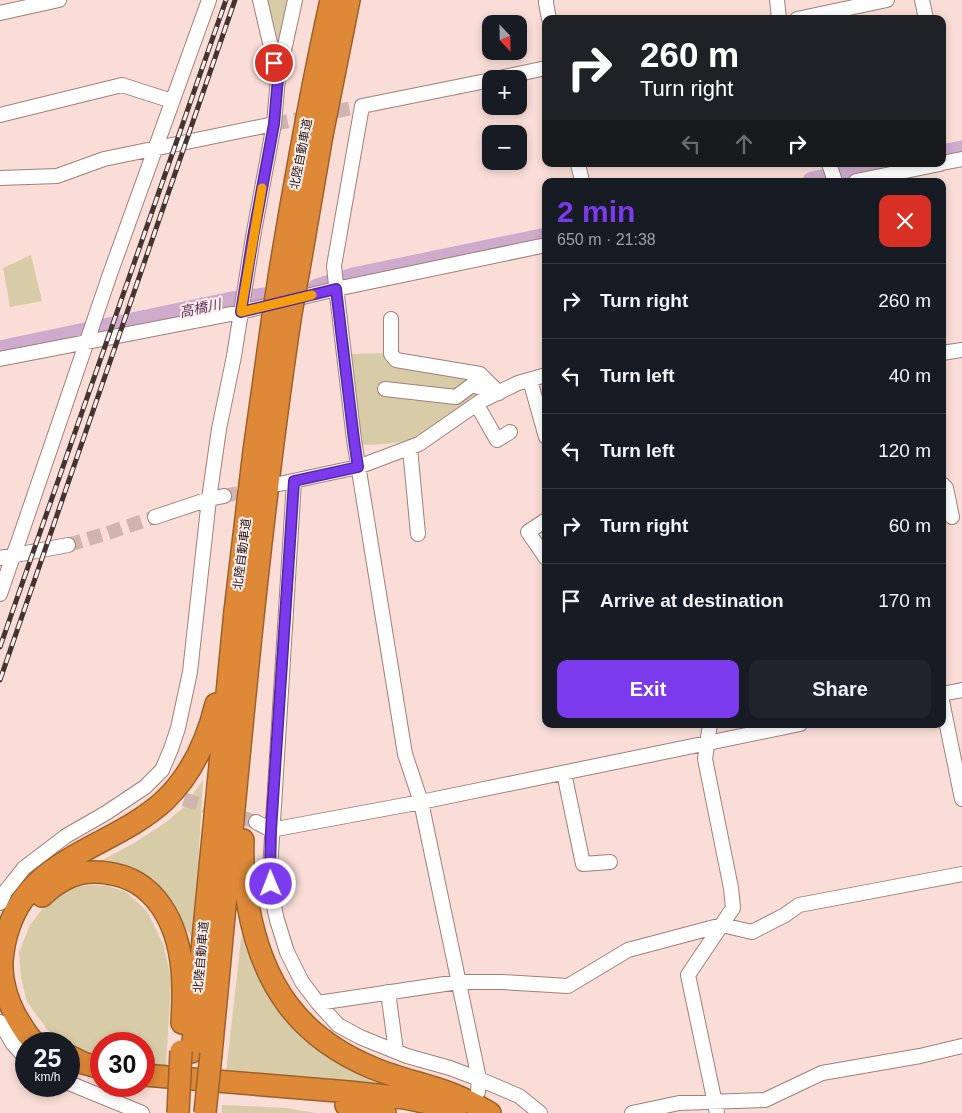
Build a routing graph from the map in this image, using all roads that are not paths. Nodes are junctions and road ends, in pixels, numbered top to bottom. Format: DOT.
graph roads {
  1 [pos="59,0"];
  2 [pos="209,0"];
  3 [pos="260,0"];
  4 [pos="295,0"];
  5 [pos="331,0"];
  6 [pos="349,0"];
  7 [pos="546,0"];
  8 [pos="777,0"];
  9 [pos="887,0"];
  10 [pos="922,0"];
  11 [pos="0,13"];
  12 [pos="548,15"];
  13 [pos="779,15"];
  14 [pos="816,15"];
  15 [pos="925,15"];
  16 [pos="542,69"];
  17 [pos="527,72"];
  18 [pos="278,78"];
  19 [pos="482,82"];
  20 [pos="172,102"];
  21 [pos="0,115"];
  22 [pos="274,124"];
  23 [pos="155,149"];
  24 [pos="962,160"];
  25 [pos="946,163"];
  26 [pos="926,167"];
  27 [pos="0,178"];
  28 [pos="871,178"];
  29 [pos="542,245"];
  30 [pos="290,270"];
  31 [pos="336,289"];
  32 [pos="241,312"];
  33 [pos="282,314"];
  34 [pos="391,319"];
  35 [pos="86,342"];
  36 [pos="962,350"];
  37 [pos="946,352"];
  38 [pos="0,359"];
  39 [pos="542,376"];
  40 [pos="530,380"];
  41 [pos="385,389"];
  42 [pos="499,393"];
  43 [pos="477,404"];
  44 [pos="542,423"];
  45 [pos="510,432"];
  46 [pos="410,448"];
  47 [pos="254,451"];
  48 [pos="358,467"];
  49 [pos="294,481"];
  50 [pos="279,484"];
  51 [pos="946,488"];
  52 [pos="224,496"];
  53 [pos="209,499"];
  54 [pos="155,517"];
  55 [pos="952,517"];
  56 [pos="542,523"];
  57 [pos="418,534"];
  58 [pos="68,545"];
  59 [pos="542,552"];
  60 [pos="6,557"];
  61 [pos="0,594"];
  62 [pos="254,610"];
  63 [pos="962,690"];
  64 [pos="946,693"];
  65 [pos="946,721"];
  66 [pos="709,728"];
  67 [pos="781,728"];
  68 [pos="707,744"];
  69 [pos="564,773"];
  70 [pos="145,787"];
  71 [pos="161,792"];
  72 [pos="962,799"];
  73 [pos="421,802"];
  74 [pos="256,822"];
  75 [pos="271,830"];
  76 [pos="610,862"];
  77 [pos="962,874"];
  78 [pos="0,903"];
  79 [pos="722,925"];
  80 [pos="458,982"];
  81 [pos="388,992"];
  82 [pos="318,1003"];
  83 [pos="0,1022"];
  84 [pos="26,1032"];
  85 [pos="42,1032"];
  86 [pos="15,1046"];
  87 [pos="962,1046"];
  88 [pos="396,1051"];
  89 [pos="195,1052"];
  90 [pos="155,1076"];
  91 [pos="478,1085"];
  92 [pos="155,1086"];
  93 [pos="80,1088"];
  94 [pos="716,1107"];
  95 [pos="142,1113"];
  96 [pos="178,1113"];
  97 [pos="186,1113"];
  98 [pos="205,1113"];
  99 [pos="385,1113"];
  100 [pos="470,1113"];
  101 [pos="490,1113"];
  102 [pos="540,1113"];
  103 [pos="632,1113"];
  1 -- 11 [label="street"];
  2 -- 20 [label="street"];
  3 -- 18 [label="street"];
  4 -- 18 [label="street"];
  5 -- 30 [label="highway, 北陸自動車道"];
  6 -- 30 [label="highway, 北陸自動車道"];
  7 -- 12 [label="street"];
  8 -- 13 [label="street"];
  9 -- 14 [label="street"];
  10 -- 15 [label="street"];
  16 -- 17 [label="street"];
  18 -- 22 [label="street"];
  19 -- 31 [label="street"];
  20 -- 21 [label="street"];
  20 -- 23 [label="street"];
  22 -- 23 [label="street"];
  22 -- 32 [label="street"];
  23 -- 27 [label="street"];
  23 -- 35 [label="street"];
  24 -- 25 [label="street"];
  26 -- 28 [label="street"];
  29 -- 31 [label="street"];
  30 -- 33 [label="highway, 北陸自動車道, bridge"];
  31 -- 32 [label="street"];
  31 -- 48 [label="street"];
  32 -- 35 [label="street"];
  32 -- 53 [label="street"];
  33 -- 47 [label="highway, 北陸自動車道"];
  33 -- 62 [label="highway, 北陸自動車道"];
  34 -- 42 [label="street"];
  35 -- 38 [label="street"];
  35 -- 60 [label="street"];
  36 -- 37 [label="street"];
  39 -- 40 [label="street"];
  40 -- 42 [label="street"];
  40 -- 44 [label="street"];
  41 -- 42 [label="street"];
  42 -- 43 [label="street"];
  43 -- 45 [label="street"];
  43 -- 46 [label="street"];
  46 -- 48 [label="street"];
  46 -- 57 [label="street"];
  47 -- 84 [label="highway"];
  47 -- 89 [label="highway, 北陸自動車道"];
  48 -- 49 [label="street"];
  48 -- 73 [label="street"];
  49 -- 50 [label="street"];
  49 -- 75 [label="street"];
  51 -- 55 [label="street"];
  52 -- 53 [label="street"];
  53 -- 54 [label="street"];
  53 -- 70 [label="street"];
  56 -- 59 [label="street"];
  58 -- 60 [label="street"];
  60 -- 61 [label="street"];
  62 -- 89 [label="highway, 北陸自動車道"];
  62 -- 101 [label="highway"];
  63 -- 64 [label="street"];
  65 -- 72 [label="street"];
  66 -- 68 [label="street"];
  67 -- 68 [label="street"];
  68 -- 69 [label="street"];
  68 -- 79 [label="street"];
  69 -- 73 [label="street"];
  69 -- 76 [label="street"];
  70 -- 71 [label="street"];
  70 -- 78 [label="street"];
  73 -- 75 [label="street"];
  73 -- 80 [label="street"];
  74 -- 75 [label="street"];
  75 -- 82 [label="street"];
  77 -- 79 [label="street"];
  79 -- 80 [label="street"];
  79 -- 94 [label="street"];
  80 -- 81 [label="street"];
  80 -- 91 [label="street"];
  81 -- 82 [label="street"];
  81 -- 88 [label="street"];
  82 -- 88 [label="street"];
  83 -- 86 [label="street"];
  85 -- 89 [label="highway"];
  87 -- 94 [label="street"];
  88 -- 91 [label="street"];
  89 -- 96 [label="highway, bridge"];
  89 -- 97 [label="highway, 北陸自動車道"];
  89 -- 98 [label="highway, 北陸自動車道, bridge"];
  90 -- 100 [label="highway"];
  91 -- 102 [label="street"];
  92 -- 99 [label="highway"];
  93 -- 95 [label="street"];
  94 -- 103 [label="street"];
}
